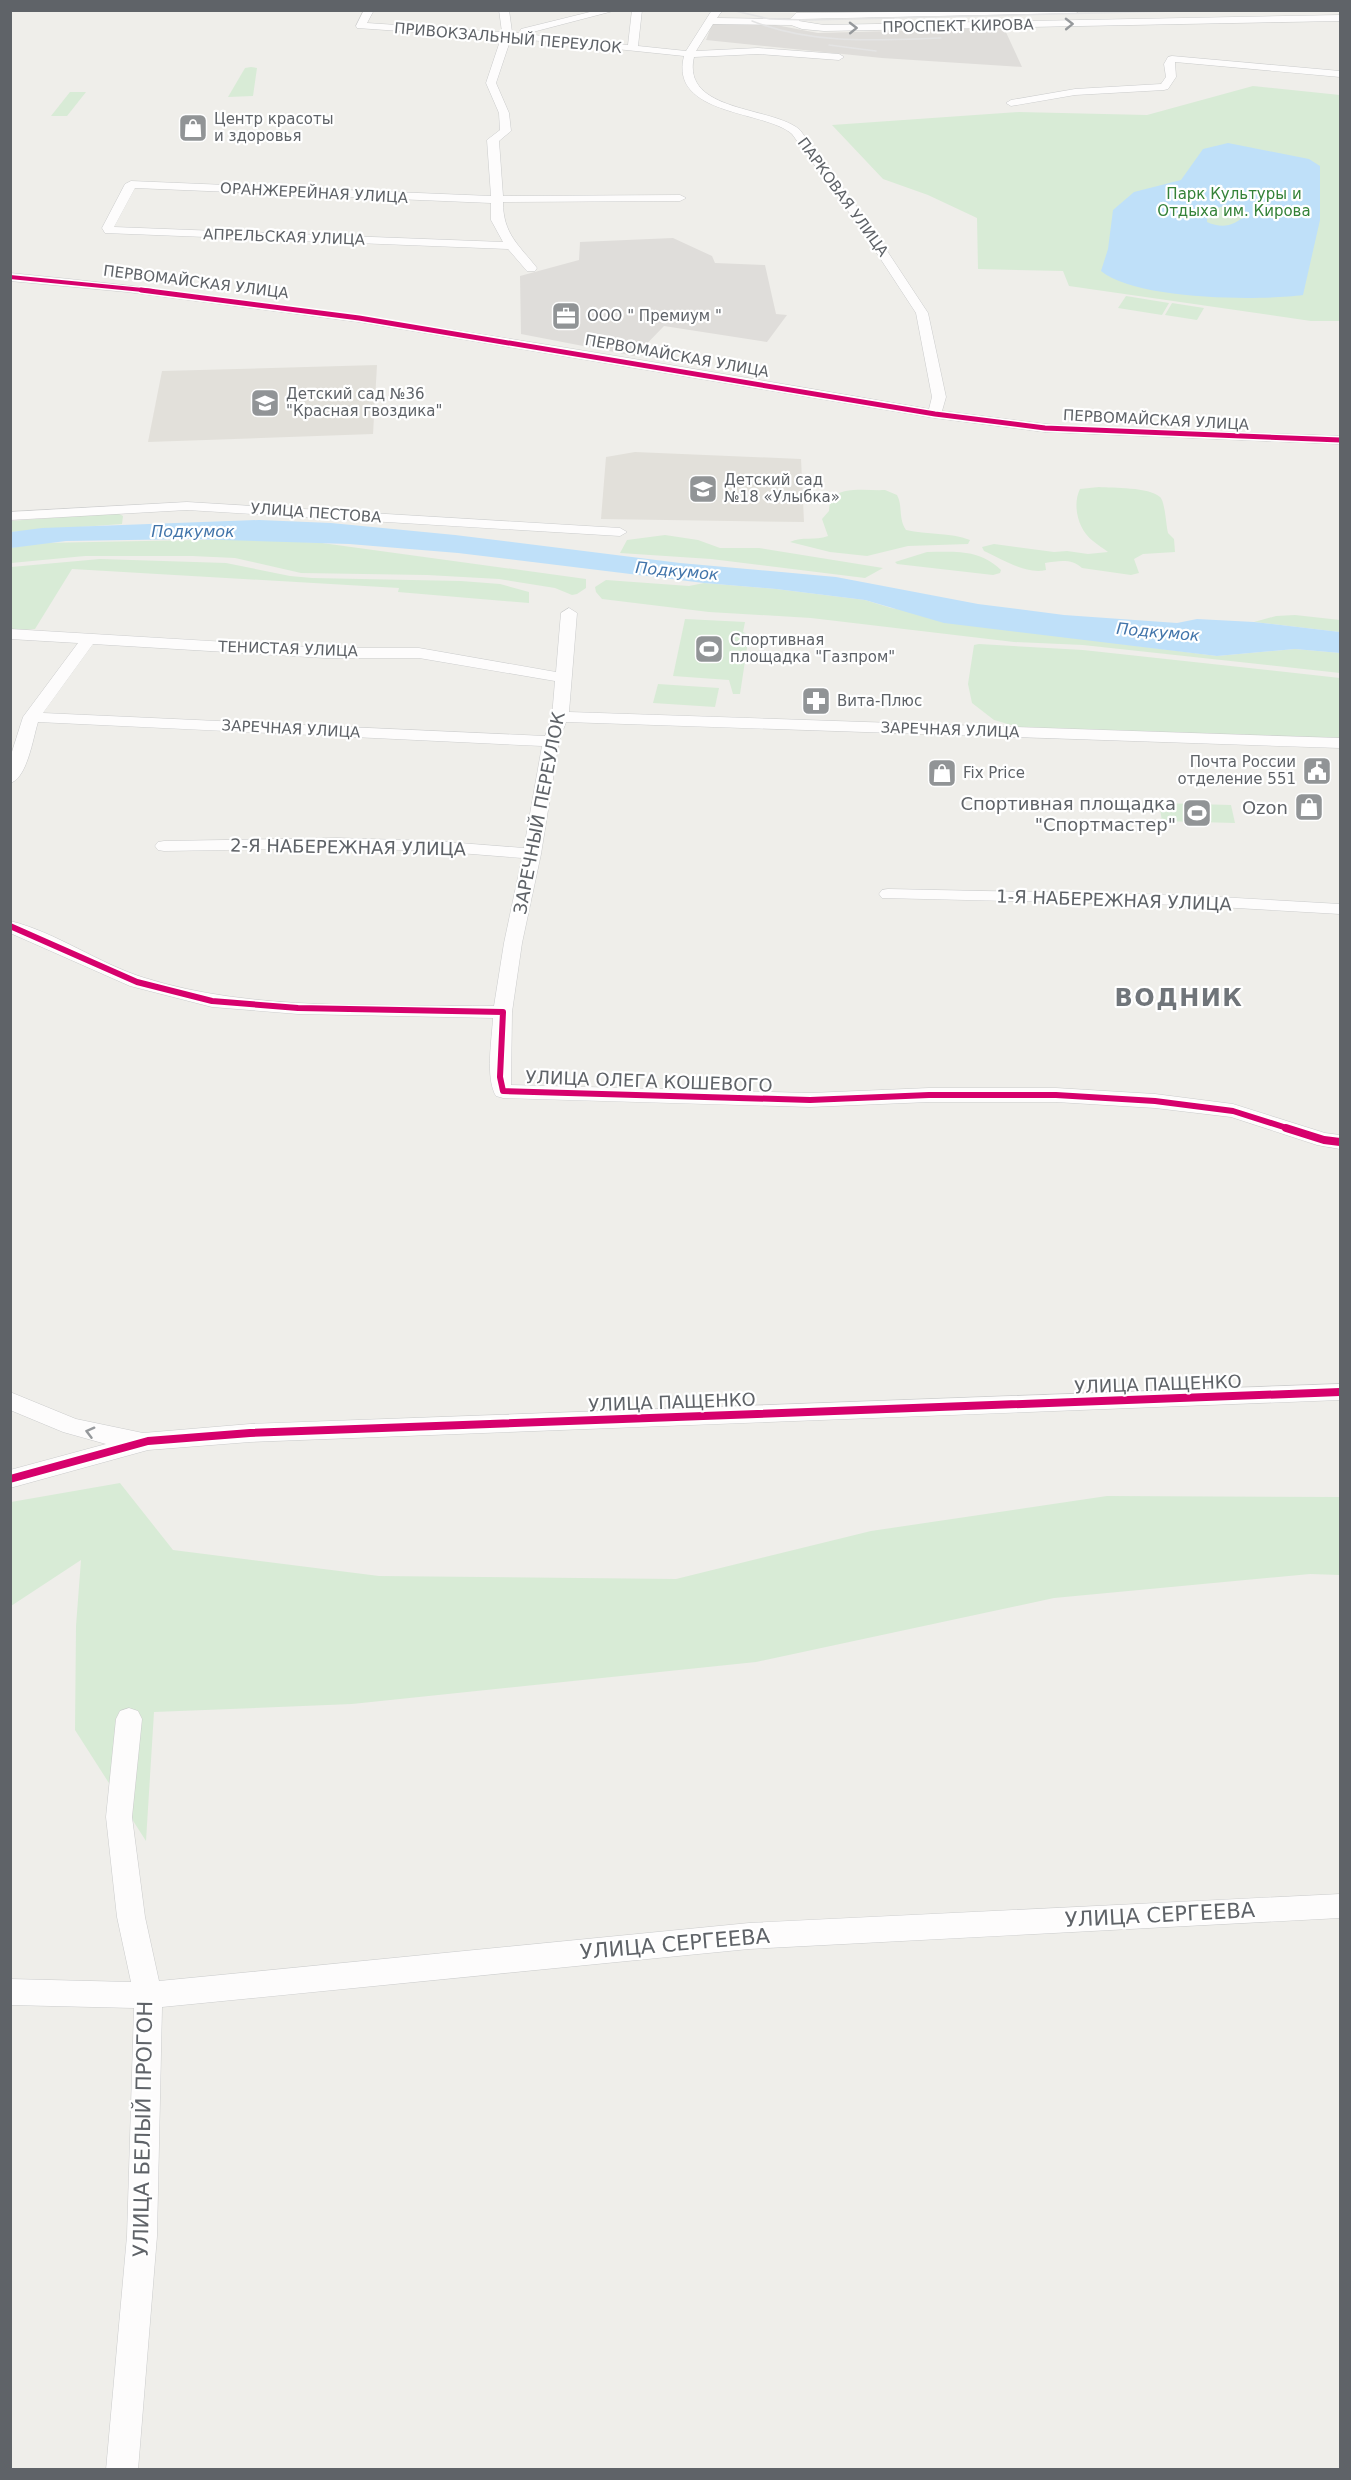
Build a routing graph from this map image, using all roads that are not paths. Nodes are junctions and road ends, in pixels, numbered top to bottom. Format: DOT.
graph roads {
  1 [pos="369,10"];
  2 [pos="504,10"];
  3 [pos="612,10"];
  4 [pos="637,10"];
  5 [pos="1076,10"];
  6 [pos="717,11"];
  7 [pos="795,18"];
  8 [pos="1341,18"];
  9 [pos="711,21"];
  10 [pos="765,21"];
  11 [pos="507,35"];
  12 [pos="633,48"];
  13 [pos="690,54"];
  14 [pos="838,57"];
  15 [pos="1341,74"];
  16 [pos="1011,103"];
  17 [pos="131,184"];
  18 [pos="681,198"];
  19 [pos="498,199"];
  20 [pos="511,246"];
  21 [pos="531,268"];
  22 [pos="10,277"];
  23 [pos="935,414"];
  24 [pos="1341,440"];
  25 [pos="10,516"];
  26 [pos="621,532"];
  27 [pos="569,613"];
  28 [pos="10,634"];
  29 [pos="88,639"];
  30 [pos="564,678"];
  31 [pos="31,717"];
  32 [pos="560,717"];
  33 [pos="551,741"];
  34 [pos="1341,743"];
  35 [pos="10,778"];
  36 [pos="164,846"];
  37 [pos="532,854"];
  38 [pos="888,894"];
  39 [pos="1341,909"];
  40 [pos="10,926"];
  41 [pos="503,1012"];
  42 [pos="1341,1142"];
  43 [pos="1341,1392"];
  44 [pos="10,1400"];
  45 [pos="148,1441"];
  46 [pos="10,1479"];
  47 [pos="129,1719"];
  48 [pos="1341,1906"];
  49 [pos="10,1992"];
  50 [pos="148,1995"];
  51 [pos="123,2469"];
  1 -- 11 [label="street, ПРИВОКЗАЛЬНЫЙ ПЕРЕУЛОК"];
  2 -- 11 [label="street"];
  3 -- 11 [label="street"];
  4 -- 12 [label="street"];
  5 -- 7 [label="street, ПРОСПЕКТ КИРОВА"];
  6 -- 9 [label="street"];
  6 -- 10 [label="street"];
  7 -- 8 [label="street, ПРОСПЕКТ КИРОВА, one-way"];
  7 -- 10 [label="street, ПРОСПЕКТ КИРОВА"];
  9 -- 10 [label="street, ПРОСПЕКТ КИРОВА"];
  9 -- 13 [label="street"];
  11 -- 12 [label="street, ПРИВОКЗАЛЬНЫЙ ПЕРЕУЛОК"];
  11 -- 19 [label="street"];
  12 -- 13 [label="street, ПРИВОКЗАЛЬНЫЙ ПЕРЕУЛОК"];
  13 -- 14 [label="street, ПРИВОКЗАЛЬНЫЙ ПЕРЕУЛОК"];
  13 -- 23 [label="street, ПАРКОВАЯ УЛИЦА"];
  15 -- 16 [label="street"];
  17 -- 19 [label="street, ОРАНЖЕРЕЙНАЯ УЛИЦА"];
  17 -- 20 [label="street, АПРЕЛЬСКАЯ УЛИЦА"];
  18 -- 19 [label="street, ОРАНЖЕРЕЙНАЯ УЛИЦА"];
  19 -- 20 [label="street"];
  20 -- 21 [label="street"];
  22 -- 23 [label="street, ПЕРВОМАЙСКАЯ УЛИЦА"];
  23 -- 24 [label="street, ПЕРВОМАЙСКАЯ УЛИЦА"];
  25 -- 26 [label="street, УЛИЦА ПЕСТОВА"];
  27 -- 30 [label="street, ЗАРЕЧНЫЙ ПЕРЕУЛОК"];
  28 -- 29 [label="street, ТЕНИСТАЯ УЛИЦА"];
  29 -- 30 [label="street, ТЕНИСТАЯ УЛИЦА"];
  29 -- 31 [label="street"];
  30 -- 32 [label="street, ЗАРЕЧНЫЙ ПЕРЕУЛОК"];
  31 -- 33 [label="street, ЗАРЕЧНАЯ УЛИЦА"];
  31 -- 35 [label="street"];
  32 -- 33 [label="street, ЗАРЕЧНЫЙ ПЕРЕУЛОК"];
  32 -- 34 [label="street, ЗАРЕЧНАЯ УЛИЦА"];
  33 -- 37 [label="street, ЗАРЕЧНЫЙ ПЕРЕУЛОК"];
  36 -- 37 [label="street, 2-Я НАБЕРЕЖНАЯ УЛИЦА"];
  37 -- 41 [label="street, ЗАРЕЧНЫЙ ПЕРЕУЛОК"];
  38 -- 39 [label="street, 1-Я НАБЕРЕЖНАЯ УЛИЦА"];
  40 -- 41 [label="street"];
  41 -- 42 [label="street, УЛИЦА ОЛЕГА КОШЕВОГО"];
  43 -- 45 [label="street, УЛИЦА ПАЩЕНКО"];
  45 -- 44 [label="street, one-way"];
  45 -- 46 [label="street, УЛИЦА ПАЩЕНКО"];
  47 -- 50 [label="street, УЛИЦА БЕЛЫЙ ПРОГОН"];
  48 -- 50 [label="street, УЛИЦА СЕРГЕЕВА"];
  49 -- 50 [label="street, УЛИЦА СЕРГЕЕВА"];
  50 -- 51 [label="street, УЛИЦА БЕЛЫЙ ПРОГОН"];
}
